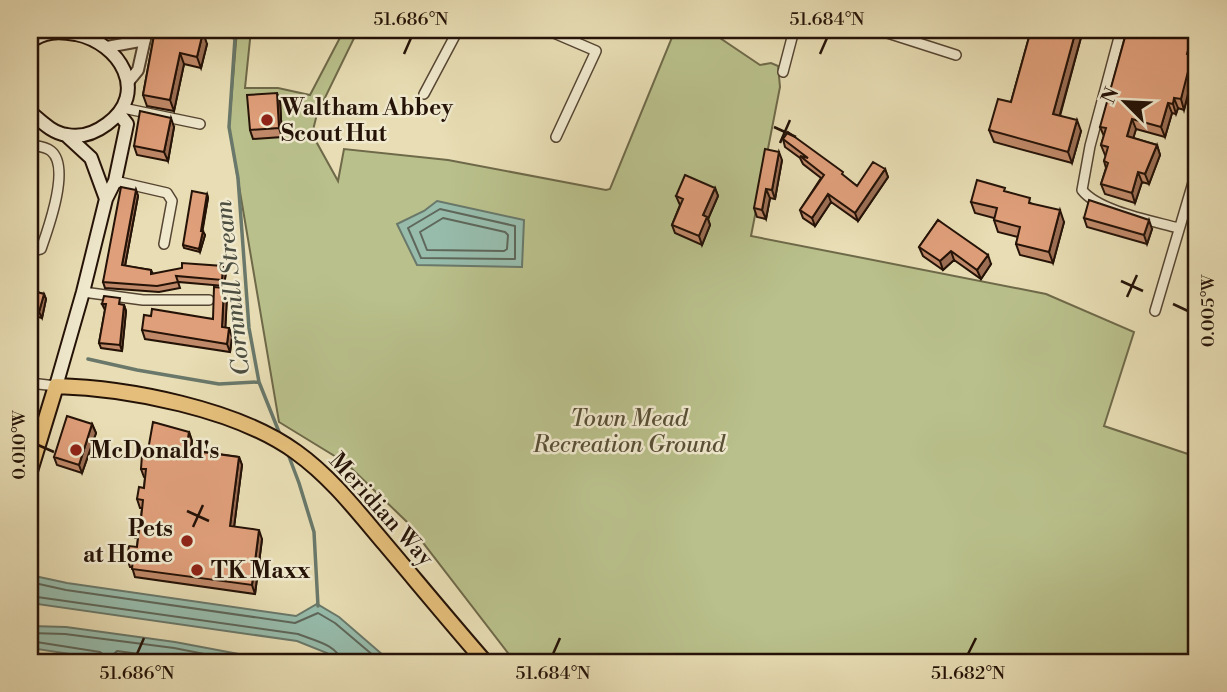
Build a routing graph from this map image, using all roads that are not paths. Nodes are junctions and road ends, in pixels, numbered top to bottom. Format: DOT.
graph roads {
  1 [pos="458,30"];
  2 [pos="547,30"];
  3 [pos="794,30"];
  4 [pos="878,30"];
  5 [pos="1121,30"];
  6 [pos="42,31"];
  7 [pos="146,35"];
  8 [pos="30,42"];
  9 [pos="107,47"];
  10 [pos="956,54"];
  11 [pos="783,72"];
  12 [pos="128,81"];
  13 [pos="424,94"];
  14 [pos="122,112"];
  15 [pos="30,113"];
  16 [pos="200,124"];
  17 [pos="66,135"];
  18 [pos="556,137"];
  19 [pos="30,145"];
  20 [pos="1197,169"];
  21 [pos="115,181"];
  22 [pos="106,199"];
  23 [pos="1178,228"];
  24 [pos="164,244"];
  25 [pos="30,252"];
  26 [pos="83,292"];
  27 [pos="209,300"];
  28 [pos="1155,311"];
  29 [pos="30,383"];
  30 [pos="56,386"];
  31 [pos="30,471"];
  32 [pos="485,662"];
  1 -- 13 [label="street"];
  2 -- 18 [label="street"];
  3 -- 11 [label="street"];
  4 -- 10 [label="street"];
  5 -- 23 [label="street"];
  6 -- 8 [label="main road"];
  6 -- 9 [label="main road"];
  7 -- 9 [label="street"];
  7 -- 12 [label="street"];
  9 -- 12 [label="main road"];
  12 -- 14 [label="main road"];
  14 -- 16 [label="street"];
  14 -- 17 [label="main road"];
  14 -- 21 [label="main road"];
  15 -- 17 [label="main road"];
  17 -- 22 [label="main road"];
  19 -- 25 [label="street"];
  20 -- 23 [label="street"];
  21 -- 22 [label="main road"];
  21 -- 24 [label="street"];
  22 -- 26 [label="main road"];
  23 -- 28 [label="street"];
  26 -- 27 [label="street"];
  26 -- 30 [label="main road"];
  29 -- 30 [label="street"];
  30 -- 31 [label="main road"];
  30 -- 32 [label="main road, Meridian Way"];
}
